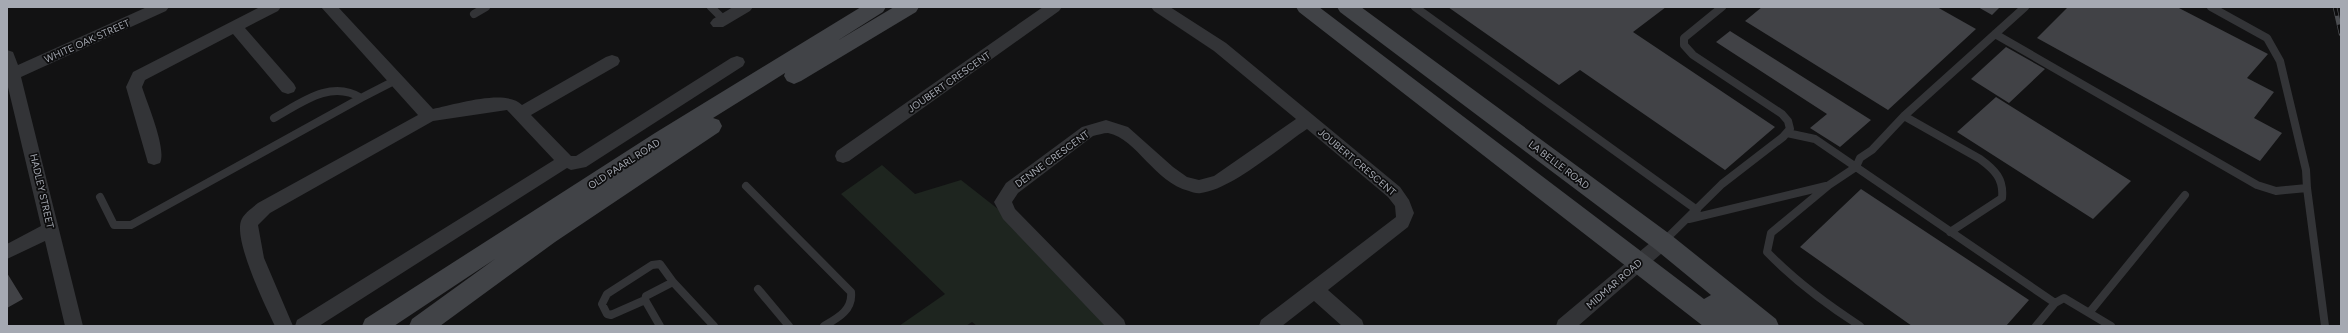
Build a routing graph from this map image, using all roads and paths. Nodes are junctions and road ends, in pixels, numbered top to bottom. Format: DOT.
graph roads {
  1 [pos="161,7"];
  2 [pos="273,7"];
  3 [pos="330,7"];
  4 [pos="486,7"];
  5 [pos="711,7"];
  6 [pos="745,7"];
  7 [pos="876,7"];
  8 [pos="909,7"];
  9 [pos="1054,7"];
  10 [pos="1159,7"];
  11 [pos="1306,7"];
  12 [pos="1347,7"];
  13 [pos="1415,7"];
  14 [pos="1722,7"];
  15 [pos="2025,7"];
  16 [pos="2211,7"];
  17 [pos="131,13"];
  18 [pos="474,14"];
  19 [pos="721,22"];
  20 [pos="235,26"];
  21 [pos="1995,34"];
  22 [pos="7,56"];
  23 [pos="612,61"];
  24 [pos="737,62"];
  25 [pos="10,75"];
  26 [pos="396,80"];
  27 [pos="288,88"];
  28 [pos="361,98"];
  29 [pos="520,114"];
  30 [pos="429,116"];
  31 [pos="1904,116"];
  32 [pos="274,118"];
  33 [pos="1307,120"];
  34 [pos="1787,133"];
  35 [pos="1536,148"];
  36 [pos="843,156"];
  37 [pos="154,158"];
  38 [pos="565,161"];
  39 [pos="1856,167"];
  40 [pos="746,186"];
  41 [pos="1829,186"];
  42 [pos="2307,188"];
  43 [pos="2185,195"];
  44 [pos="100,197"];
  45 [pos="1697,210"];
  46 [pos="1688,219"];
  47 [pos="51,228"];
  48 [pos="1950,232"];
  49 [pos="1663,242"];
  50 [pos="7,252"];
  51 [pos="1639,262"];
  52 [pos="673,282"];
  53 [pos="758,289"];
  54 [pos="1315,290"];
  55 [pos="645,300"];
  56 [pos="2055,303"];
  57 [pos="2089,313"];
  58 [pos="74,326"];
  59 [pos="284,326"];
  60 [pos="304,326"];
  61 [pos="374,326"];
  62 [pos="421,326"];
  63 [pos="660,326"];
  64 [pos="714,326"];
  65 [pos="789,326"];
  66 [pos="824,326"];
  67 [pos="1117,326"];
  68 [pos="1268,326"];
  69 [pos="1355,326"];
  70 [pos="1565,326"];
  71 [pos="1721,326"];
  72 [pos="1740,326"];
  73 [pos="1767,326"];
  74 [pos="1860,326"];
  75 [pos="2036,326"];
  76 [pos="2111,326"];
  77 [pos="2325,326"];
  1 -- 17 [label="street, WHITE OAK STREET"];
  2 -- 20 [label="street"];
  3 -- 26 [label="street"];
  4 -- 18 [label="lane"];
  5 -- 19 [label="lane"];
  6 -- 19 [label="street"];
  7 -- 61 [label="main road, OLD PAARL ROAD"];
  8 -- 62 [label="main road, OLD PAARL ROAD"];
  9 -- 36 [label="street, JOUBERT CRESCENT"];
  10 -- 33 [label="street, JOUBERT CRESCENT"];
  11 -- 51 [label="main road"];
  12 -- 35 [label="main road, LA BELLE ROAD"];
  13 -- 45 [label="lane"];
  14 -- 34 [label="lane"];
  15 -- 21 [label="lane"];
  16 -- 42 [label="lane"];
  17 -- 25 [label="street, WHITE OAK STREET"];
  20 -- 27 [label="street"];
  20 -- 37 [label="street"];
  21 -- 31 [label="lane"];
  21 -- 42 [label="lane"];
  22 -- 25 [label="street, HADLEY STREET"];
  23 -- 29 [label="street"];
  24 -- 38 [label="street"];
  25 -- 47 [label="street, HADLEY STREET"];
  26 -- 28 [label="lane"];
  26 -- 30 [label="street"];
  28 -- 32 [label="lane"];
  28 -- 44 [label="lane"];
  29 -- 30 [label="street"];
  29 -- 38 [label="street"];
  30 -- 59 [label="street"];
  31 -- 39 [label="lane"];
  31 -- 48 [label="lane"];
  33 -- 54 [label="street, JOUBERT CRESCENT"];
  33 -- 67 [label="street, DENNE CRESCENT"];
  34 -- 39 [label="lane"];
  34 -- 45 [label="lane"];
  35 -- 49 [label="main road, LA BELLE ROAD"];
  35 -- 51 [label="main road"];
  38 -- 60 [label="street"];
  39 -- 41 [label="lane"];
  39 -- 48 [label="lane"];
  40 -- 66 [label="lane"];
  41 -- 46 [label="lane"];
  41 -- 74 [label="lane"];
  42 -- 77 [label="lane"];
  43 -- 57 [label="lane"];
  45 -- 46 [label="lane"];
  46 -- 49 [label="lane"];
  47 -- 50 [label="street"];
  47 -- 58 [label="street, HADLEY STREET"];
  48 -- 56 [label="lane"];
  49 -- 51 [label="street, MIDMAR ROAD"];
  49 -- 72 [label="main road"];
  49 -- 73 [label="main road, LA BELLE ROAD"];
  51 -- 70 [label="street, MIDMAR ROAD"];
  51 -- 71 [label="main road"];
  52 -- 55 [label="lane"];
  52 -- 55 [label="lane"];
  52 -- 64 [label="lane"];
  53 -- 65 [label="lane"];
  54 -- 68 [label="street, JOUBERT CRESCENT"];
  54 -- 69 [label="street"];
  55 -- 63 [label="lane"];
  56 -- 57 [label="lane"];
  56 -- 75 [label="lane"];
  57 -- 76 [label="lane"];
}
